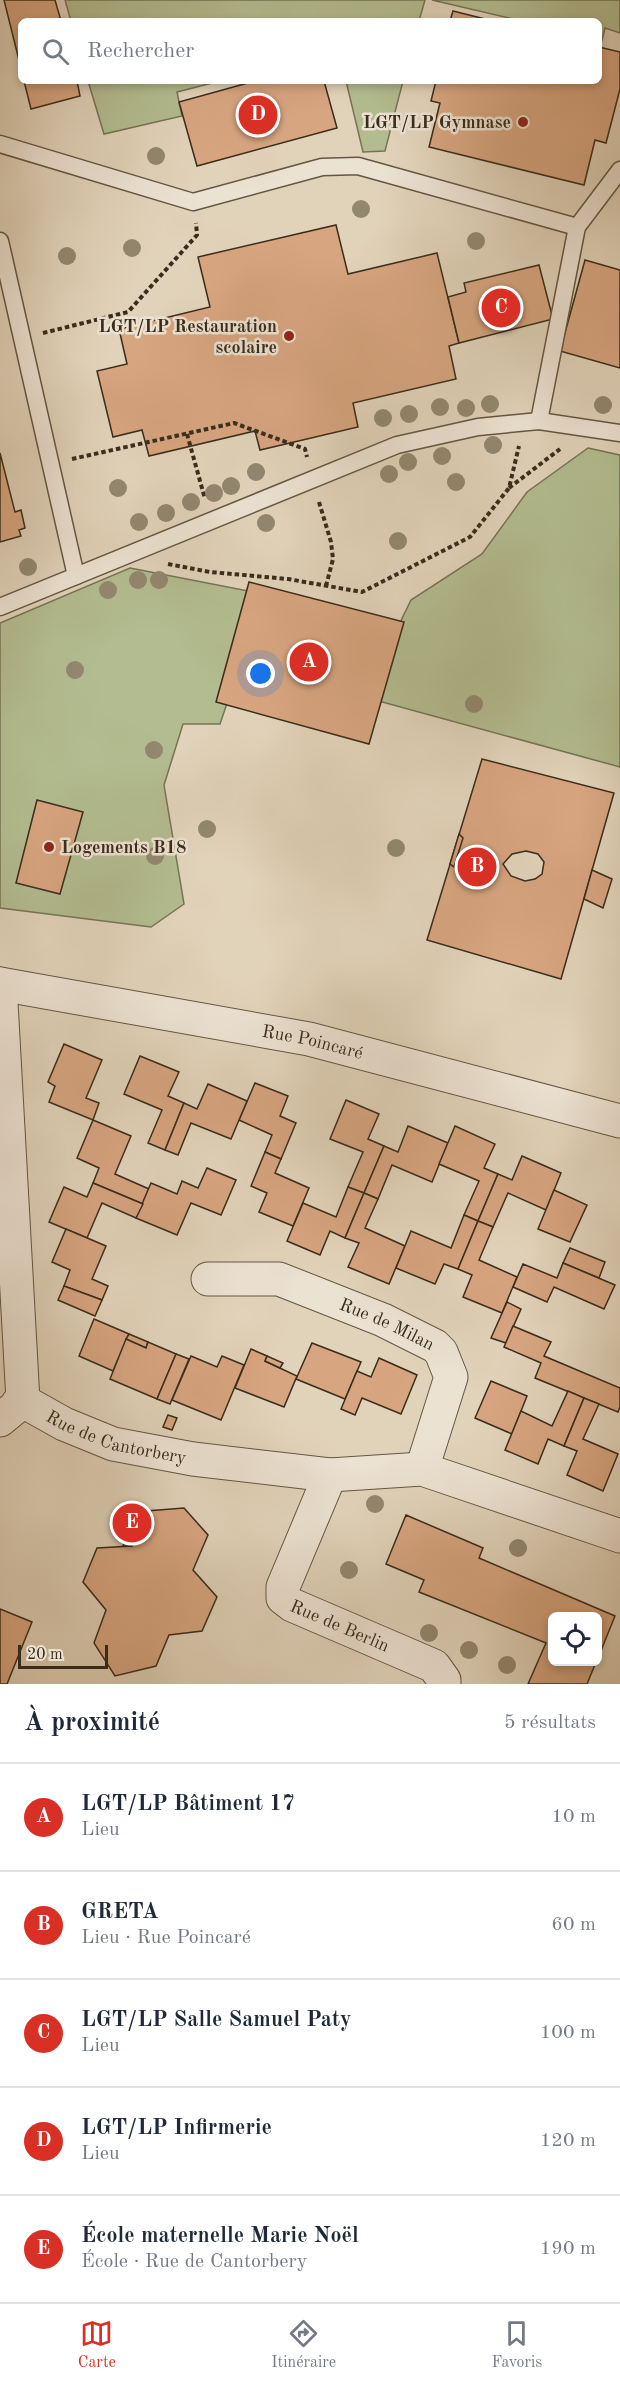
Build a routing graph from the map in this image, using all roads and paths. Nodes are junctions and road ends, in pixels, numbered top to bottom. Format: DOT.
graph roads {
  1 [pos="0,144"];
  2 [pos="620,170"];
  3 [pos="193,202"];
  4 [pos="577,227"];
  5 [pos="0,241"];
  6 [pos="22,338"];
  7 [pos="532,422"];
  8 [pos="586,428"];
  9 [pos="620,433"];
  10 [pos="187,434"];
  11 [pos="51,464"];
  12 [pos="313,480"];
  13 [pos="509,488"];
  14 [pos="210,521"];
  15 [pos="126,556"];
  16 [pos="76,576"];
  17 [pos="326,586"];
  18 [pos="0,607"];
  19 [pos="0,984"];
  20 [pos="620,1121"];
  21 [pos="208,1279"];
  22 [pos="14,1408"];
  23 [pos="422,1470"];
  24 [pos="330,1475"];
  25 [pos="620,1536"];
  26 [pos="444,1684"];
  1 -- 3 [label="lane"];
  2 -- 4 [label="lane"];
  3 -- 4 [label="lane"];
  3 -- 6 [label="path"];
  4 -- 7 [label="lane"];
  5 -- 6 [label="lane"];
  6 -- 11 [label="lane"];
  7 -- 8 [label="lane"];
  7 -- 12 [label="lane"];
  7 -- 13 [label="path"];
  8 -- 9 [label="lane"];
  8 -- 13 [label="path"];
  10 -- 11 [label="path"];
  10 -- 12 [label="path"];
  10 -- 14 [label="path"];
  11 -- 16 [label="lane"];
  12 -- 14 [label="lane"];
  12 -- 17 [label="path"];
  13 -- 17 [label="path"];
  14 -- 15 [label="lane"];
  15 -- 16 [label="lane"];
  15 -- 17 [label="path"];
  16 -- 18 [label="lane"];
  19 -- 20 [label="street, Rue Poincaré"];
  19 -- 22 [label="street, Rue de Cantorbery"];
  21 -- 23 [label="street, Rue de Milan"];
  22 -- 24 [label="street, Rue de Cantorbery"];
  23 -- 24 [label="street, Rue de Cantorbery"];
  23 -- 25 [label="street, Rue de Cantorbery"];
  24 -- 26 [label="street, Rue de Berlin"];
}
